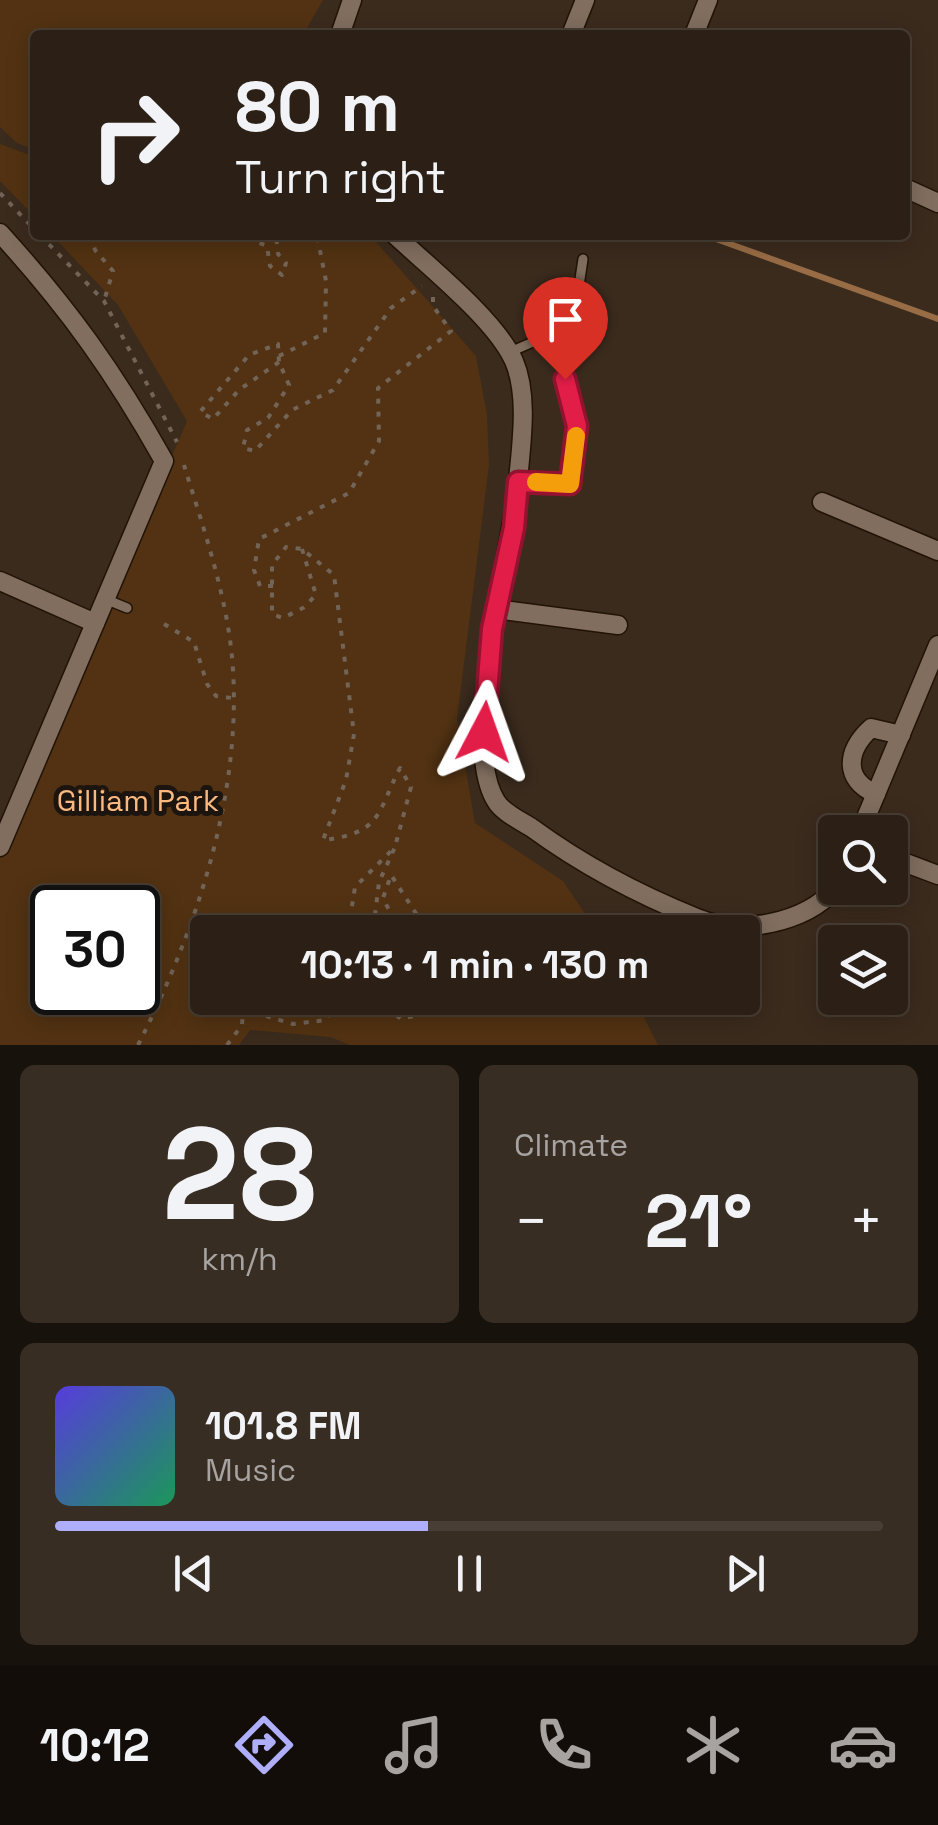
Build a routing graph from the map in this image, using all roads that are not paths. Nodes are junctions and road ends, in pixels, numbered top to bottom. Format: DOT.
graph roads {
  1 [pos="352,0"];
  2 [pos="586,0"];
  3 [pos="703,1"];
  4 [pos="342,30"];
  5 [pos="572,30"];
  6 [pos="695,30"];
  7 [pos="910,190"];
  8 [pos="938,203"];
  9 [pos="0,233"];
  10 [pos="401,240"];
  11 [pos="583,259"];
  12 [pos="572,346"];
  13 [pos="508,353"];
  14 [pos="518,482"];
  15 [pos="822,502"];
  16 [pos="938,551"];
  17 [pos="0,581"];
  18 [pos="105,599"];
  19 [pos="127,608"];
  20 [pos="496,610"];
  21 [pos="95,623"];
  22 [pos="618,626"];
  23 [pos="938,644"];
  24 [pos="901,735"];
  25 [pos="876,794"];
  26 [pos="867,815"];
  27 [pos="0,847"];
  28 [pos="908,864"];
  29 [pos="938,875"];
  30 [pos="818,900"];
  1 -- 4 [label="street"];
  2 -- 5 [label="street"];
  3 -- 6 [label="street"];
  7 -- 8 [label="street"];
  9 -- 18 [label="street"];
  10 -- 13 [label="street"];
  11 -- 12 [label="lane"];
  12 -- 13 [label="lane"];
  12 -- 14 [label="lane"];
  13 -- 14 [label="street"];
  14 -- 20 [label="street"];
  15 -- 16 [label="street"];
  17 -- 21 [label="street"];
  18 -- 19 [label="lane"];
  18 -- 21 [label="street"];
  20 -- 22 [label="street"];
  20 -- 30 [label="street"];
  21 -- 27 [label="street"];
  23 -- 24 [label="street"];
  24 -- 25 [label="street"];
  24 -- 25 [label="street"];
  25 -- 26 [label="street"];
  28 -- 29 [label="street"];
}
